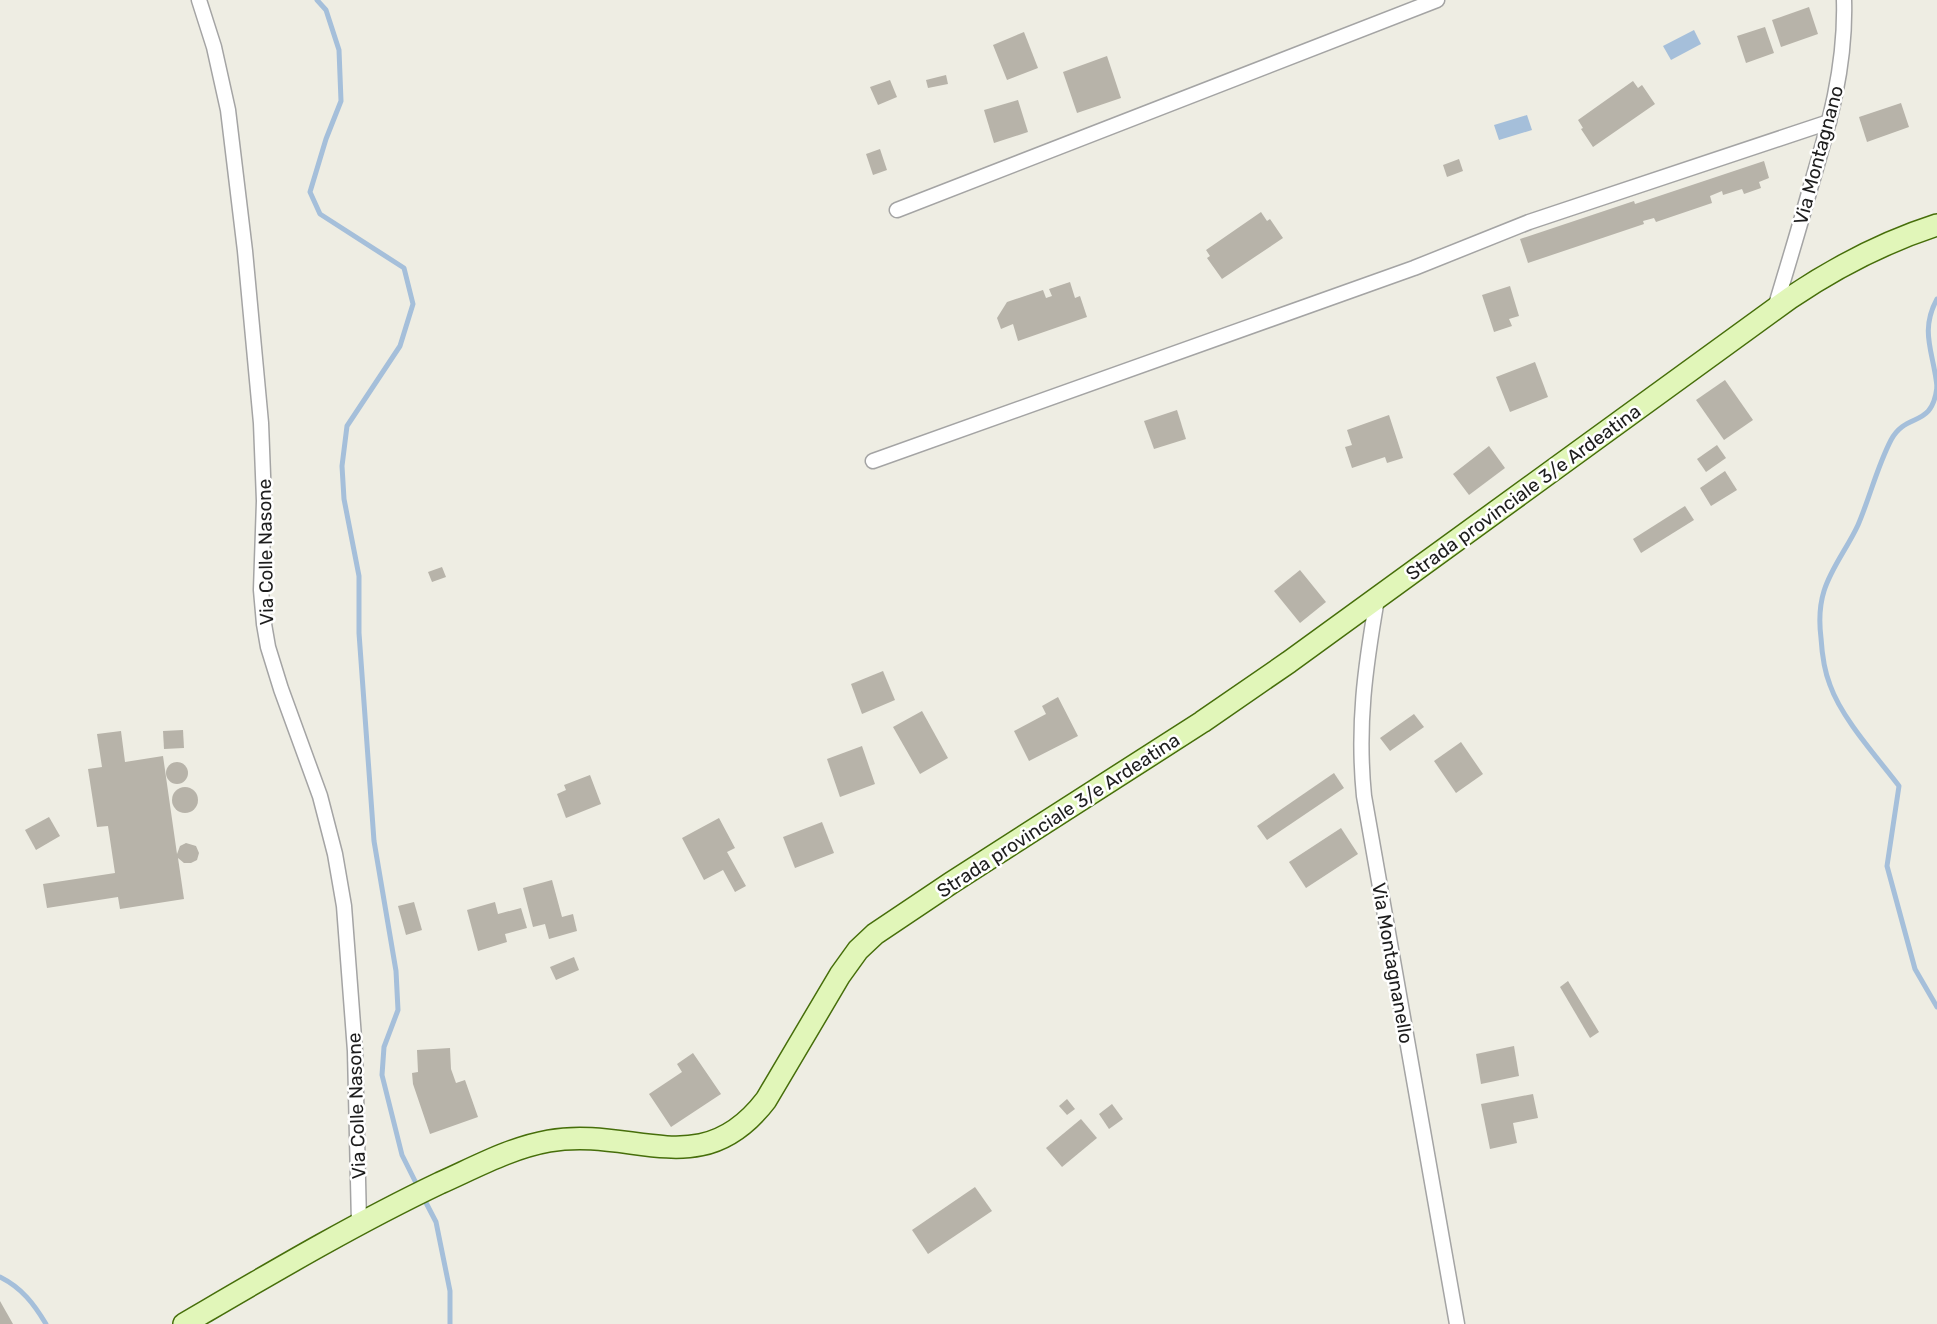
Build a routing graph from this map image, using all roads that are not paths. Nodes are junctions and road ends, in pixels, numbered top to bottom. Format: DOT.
graph roads {
  1 [pos="198,0"];
  2 [pos="1437,0"];
  3 [pos="1844,0"];
  4 [pos="1829,122"];
  5 [pos="897,210"];
  6 [pos="1937,225"];
  7 [pos="1775,308"];
  8 [pos="873,461"];
  9 [pos="1377,599"];
  10 [pos="359,1223"];
  11 [pos="184,1324"];
  12 [pos="1457,1324"];
  1 -- 10 [label="street, Via Colle Nasone"];
  2 -- 5 [label="street"];
  3 -- 4 [label="street, Via Montagnano"];
  4 -- 7 [label="street, Via Montagnano"];
  4 -- 8 [label="street"];
  6 -- 7 [label="main road, Strada provinciale 3/e Ardeatina"];
  7 -- 9 [label="main road, Strada provinciale 3/e Ardeatina"];
  9 -- 10 [label="main road, Strada provinciale 3/e Ardeatina"];
  9 -- 12 [label="street, Via Montagnanello"];
  10 -- 11 [label="main road, Strada provinciale 3/e Ardeatina"];
}
